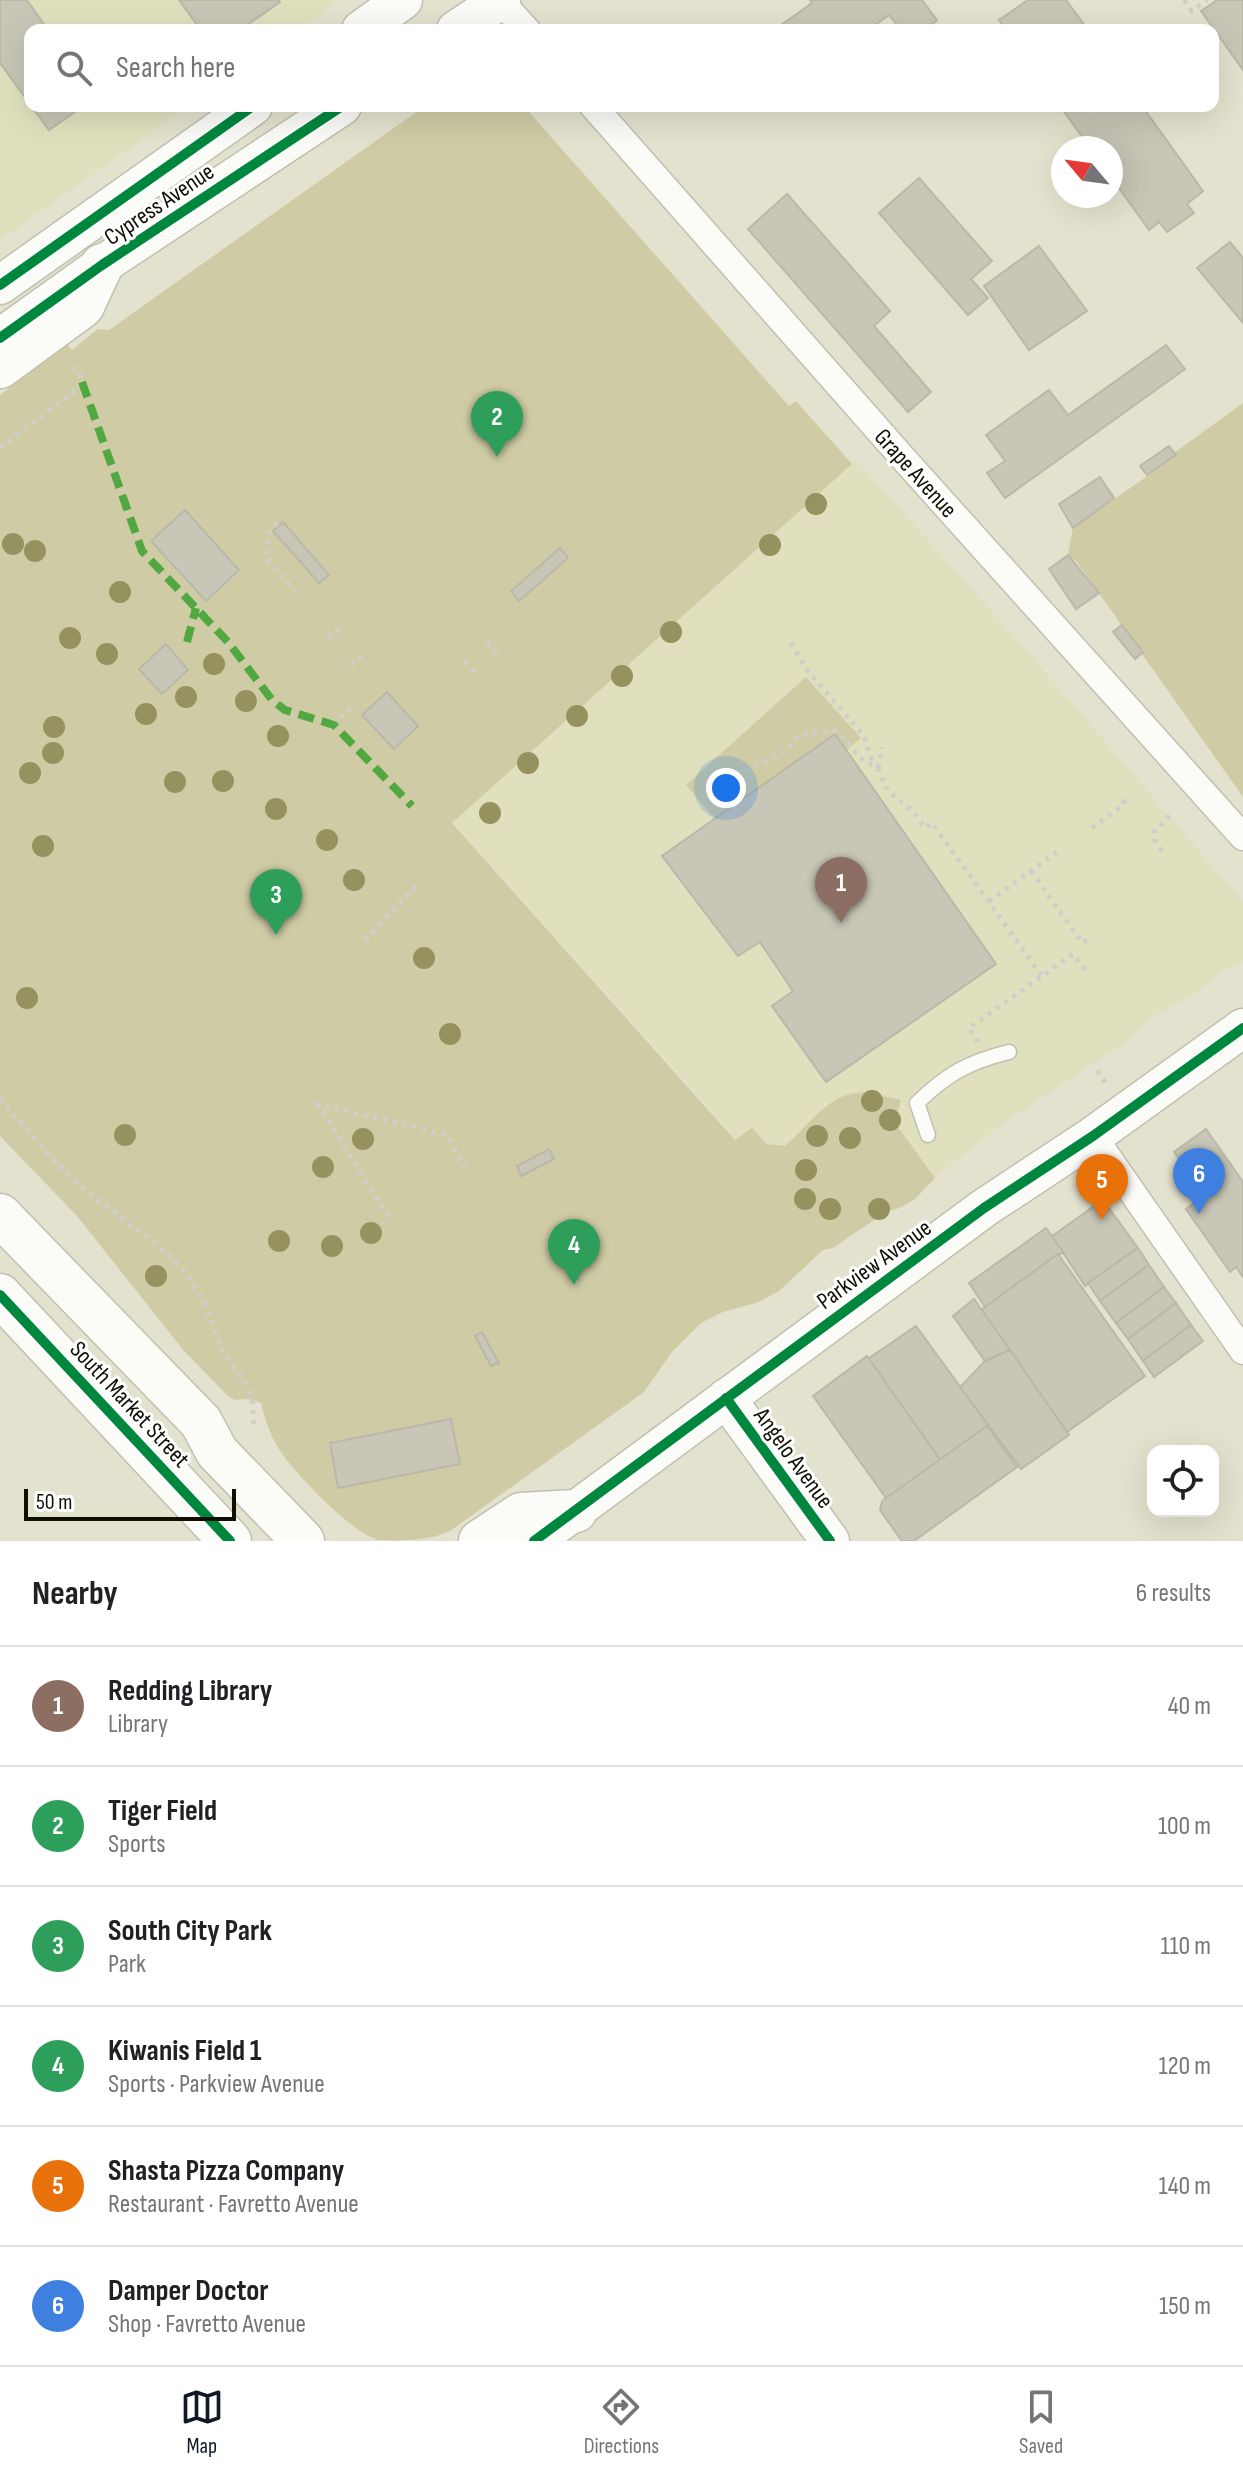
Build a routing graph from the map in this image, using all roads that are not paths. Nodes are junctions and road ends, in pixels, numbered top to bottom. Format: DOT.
graph roads {
  1 [pos="403,0"];
  2 [pos="501,0"];
  3 [pos="369,24"];
  4 [pos="465,24"];
  5 [pos="522,24"];
  6 [pos="245,112"];
  7 [pos="333,112"];
  8 [pos="598,112"];
  9 [pos="102,265"];
  10 [pos="0,285"];
  11 [pos="0,338"];
  12 [pos="0,367"];
  13 [pos="1243,837"];
  14 [pos="1243,1028"];
  15 [pos="1009,1052"];
  16 [pos="928,1135"];
  17 [pos="1093,1136"];
  18 [pos="0,1215"];
  19 [pos="0,1295"];
  20 [pos="1241,1343"];
  21 [pos="726,1398"];
  22 [pos="201,1422"];
  23 [pos="187,1495"];
  24 [pos="576,1511"];
  25 [pos="230,1541"];
  26 [pos="260,1541"];
  27 [pos="303,1541"];
  28 [pos="336,1541"];
  29 [pos="480,1541"];
  30 [pos="534,1541"];
  31 [pos="830,1541"];
  1 -- 3 [label="main road"];
  2 -- 4 [label="main road"];
  2 -- 5 [label="street"];
  6 -- 10 [label="main road, Cypress Avenue"];
  7 -- 9 [label="main road, Cypress Avenue"];
  8 -- 13 [label="street, Grape Avenue"];
  9 -- 11 [label="main road, Cypress Avenue"];
  9 -- 12 [label="main road"];
  14 -- 17 [label="main road, Parkview Avenue"];
  15 -- 16 [label="lane"];
  17 -- 20 [label="street"];
  17 -- 21 [label="main road, Parkview Avenue"];
  18 -- 22 [label="main road, South Market Street"];
  19 -- 23 [label="main road, South Market Street"];
  21 -- 24 [label="main road, Parkview Avenue"];
  21 -- 31 [label="main road, Angelo Avenue"];
  22 -- 27 [label="main road, South Market Street"];
  22 -- 28 [label="main road"];
  23 -- 25 [label="main road, South Market Street"];
  23 -- 26 [label="main road"];
  24 -- 29 [label="main road"];
  24 -- 30 [label="main road, Parkview Avenue"];
}
